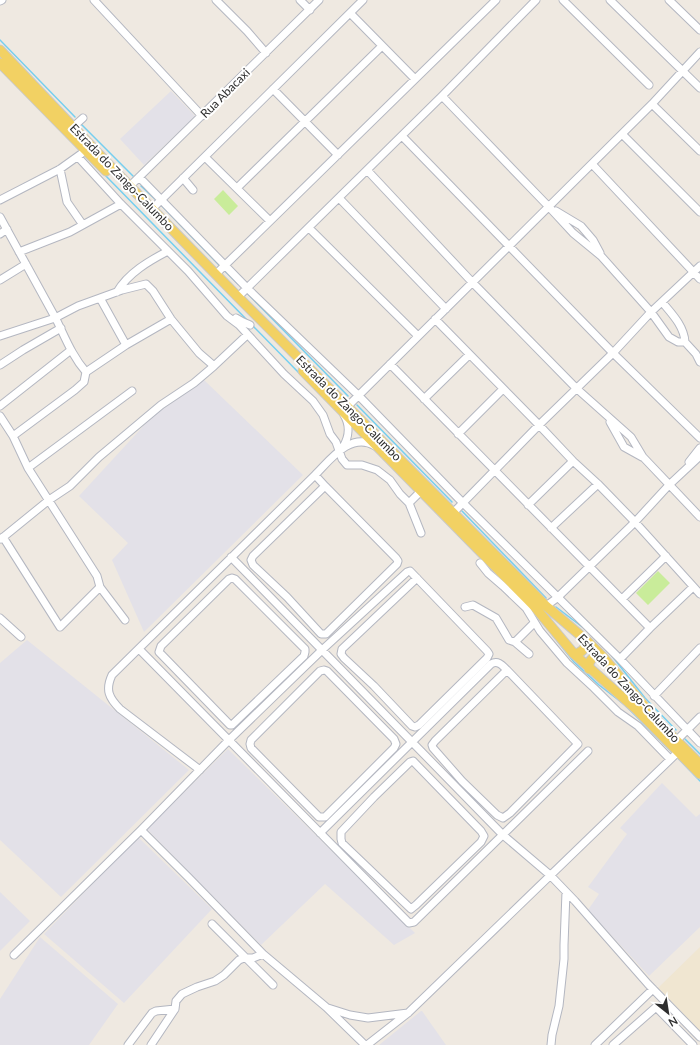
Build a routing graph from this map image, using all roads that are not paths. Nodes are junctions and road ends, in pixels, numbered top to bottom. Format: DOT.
graph roads {
  1 [pos="94,0"];
  2 [pos="216,0"];
  3 [pos="300,0"];
  4 [pos="319,0"];
  5 [pos="363,0"];
  6 [pos="496,0"];
  7 [pos="536,0"];
  8 [pos="563,0"];
  9 [pos="669,0"];
  10 [pos="615,2"];
  11 [pos="310,10"];
  12 [pos="350,13"];
  13 [pos="700,30"];
  14 [pos="382,46"];
  15 [pos="0,50"];
  16 [pos="700,52"];
  17 [pos="266,53"];
  18 [pos="0,64"];
  19 [pos="682,71"];
  20 [pos="415,79"];
  21 [pos="649,85"];
  22 [pos="700,88"];
  23 [pos="273,89"];
  24 [pos="442,96"];
  25 [pos="652,104"];
  26 [pos="202,116"];
  27 [pos="83,118"];
  28 [pos="305,121"];
  29 [pos="73,127"];
  30 [pos="622,134"];
  31 [pos="402,136"];
  32 [pos="700,151"];
  33 [pos="82,153"];
  34 [pos="338,155"];
  35 [pos="205,157"];
  36 [pos="592,164"];
  37 [pos="60,169"];
  38 [pos="367,170"];
  39 [pos="139,177"];
  40 [pos="183,178"];
  41 [pos="130,186"];
  42 [pos="237,188"];
  43 [pos="193,190"];
  44 [pos="339,198"];
  45 [pos="162,199"];
  46 [pos="0,200"];
  47 [pos="122,204"];
  48 [pos="550,207"];
  49 [pos="152,209"];
  50 [pos="700,212"];
  51 [pos="0,217"];
  52 [pos="270,221"];
  53 [pos="83,225"];
  54 [pos="309,228"];
  55 [pos="7,229"];
  56 [pos="0,234"];
  57 [pos="508,246"];
  58 [pos="168,251"];
  59 [pos="19,252"];
  60 [pos="26,264"];
  61 [pos="226,265"];
  62 [pos="700,266"];
  63 [pos="694,272"];
  64 [pos="216,274"];
  65 [pos="700,279"];
  66 [pos="0,280"];
  67 [pos="472,282"];
  68 [pos="247,288"];
  69 [pos="117,292"];
  70 [pos="238,297"];
  71 [pos="100,298"];
  72 [pos="662,302"];
  73 [pos="220,308"];
  74 [pos="446,309"];
  75 [pos="651,312"];
  76 [pos="55,318"];
  77 [pos="171,319"];
  78 [pos="435,320"];
  79 [pos="252,323"];
  80 [pos="239,325"];
  81 [pos="61,328"];
  82 [pos="0,336"];
  83 [pos="248,336"];
  84 [pos="418,336"];
  85 [pos="685,342"];
  86 [pos="126,345"];
  87 [pos="71,350"];
  88 [pos="613,353"];
  89 [pos="469,355"];
  90 [pos="698,355"];
  91 [pos="700,362"];
  92 [pos="390,364"];
  93 [pos="0,365"];
  94 [pos="214,366"];
  95 [pos="86,372"];
  96 [pos="576,388"];
  97 [pos="503,389"];
  98 [pos="132,391"];
  99 [pos="358,395"];
  100 [pos="424,399"];
  101 [pos="0,406"];
  102 [pos="345,409"];
  103 [pos="0,416"];
  104 [pos="608,418"];
  105 [pos="539,425"];
  106 [pos="458,434"];
  107 [pos="13,436"];
  108 [pos="700,438"];
  109 [pos="379,448"];
  110 [pos="700,448"];
  111 [pos="341,449"];
  112 [pos="700,456"];
  113 [pos="643,457"];
  114 [pos="573,460"];
  115 [pos="28,468"];
  116 [pos="495,471"];
  117 [pos="315,475"];
  118 [pos="598,484"];
  119 [pos="669,485"];
  120 [pos="325,486"];
  121 [pos="419,493"];
  122 [pos="49,500"];
  123 [pos="409,503"];
  124 [pos="463,503"];
  125 [pos="528,505"];
  126 [pos="278,513"];
  127 [pos="453,513"];
  128 [pos="700,517"];
  129 [pos="635,522"];
  130 [pos="286,523"];
  131 [pos="551,528"];
  132 [pos="421,533"];
  133 [pos="2,539"];
  134 [pos="666,556"];
  135 [pos="231,557"];
  136 [pos="480,563"];
  137 [pos="590,566"];
  138 [pos="417,578"];
  139 [pos="100,587"];
  140 [pos="694,587"];
  141 [pos="700,594"];
  142 [pos="285,595"];
  143 [pos="557,598"];
  144 [pos="622,599"];
  145 [pos="184,604"];
  146 [pos="276,604"];
  147 [pos="370,607"];
  148 [pos="465,607"];
  149 [pos="543,609"];
  150 [pos="268,612"];
  151 [pos="194,614"];
  152 [pos="378,616"];
  153 [pos="0,618"];
  154 [pos="125,620"];
  155 [pos="534,623"];
  156 [pos="650,628"];
  157 [pos="21,637"];
  158 [pos="587,641"];
  159 [pos="515,642"];
  160 [pos="700,648"];
  161 [pos="139,649"];
  162 [pos="322,650"];
  163 [pos="529,654"];
  164 [pos="574,654"];
  165 [pos="603,657"];
  166 [pos="620,659"];
  167 [pos="589,669"];
  168 [pos="507,670"];
  169 [pos="375,687"];
  170 [pos="463,693"];
  171 [pos="275,696"];
  172 [pos="367,696"];
  173 [pos="654,696"];
  174 [pos="473,703"];
  175 [pos="358,704"];
  176 [pos="284,706"];
  177 [pos="700,717"];
  178 [pos="682,735"];
  179 [pos="229,740"];
  180 [pos="413,742"];
  181 [pos="700,743"];
  182 [pos="588,751"];
  183 [pos="674,755"];
  184 [pos="700,764"];
  185 [pos="200,770"];
  186 [pos="700,774"];
  187 [pos="464,783"];
  188 [pos="365,788"];
  189 [pos="458,788"];
  190 [pos="449,796"];
  191 [pos="374,797"];
  192 [pos="141,830"];
  193 [pos="320,833"];
  194 [pos="503,834"];
  195 [pos="550,875"];
  196 [pos="566,892"];
  197 [pos="212,924"];
  198 [pos="14,954"];
  199 [pos="262,954"];
  200 [pos="247,958"];
  201 [pos="273,984"];
  202 [pos="653,989"];
  203 [pos="326,1007"];
  204 [pos="175,1009"];
  205 [pos="408,1013"];
  206 [pos="610,1030"];
  207 [pos="700,1037"];
  208 [pos="619,1039"];
  209 [pos="128,1045"];
  210 [pos="151,1045"];
  211 [pos="366,1045"];
  212 [pos="551,1045"];
  213 [pos="595,1045"];
  214 [pos="613,1045"];
  215 [pos="693,1045"];
  1 -- 26 [label="street"];
  2 -- 17 [label="street"];
  3 -- 11 [label="street"];
  4 -- 11 [label="street, Rua Abacaxi"];
  5 -- 12 [label="street"];
  6 -- 20 [label="street"];
  7 -- 24 [label="street"];
  8 -- 21 [label="street"];
  9 -- 13 [label="street"];
  10 -- 19 [label="street"];
  11 -- 17 [label="street, Rua Abacaxi"];
  12 -- 14 [label="street"];
  12 -- 23 [label="street"];
  14 -- 20 [label="street"];
  14 -- 28 [label="street"];
  15 -- 29 [label="main road, Estrada do Zango-Calumbo"];
  16 -- 19 [label="street"];
  17 -- 26 [label="street, Rua Abacaxi"];
  18 -- 33 [label="main road, Estrada do Zango-Calumbo"];
  19 -- 22 [label="street"];
  19 -- 25 [label="street"];
  20 -- 34 [label="street"];
  23 -- 28 [label="street"];
  23 -- 35 [label="street"];
  24 -- 31 [label="street"];
  24 -- 48 [label="street"];
  25 -- 30 [label="street"];
  25 -- 32 [label="street"];
  26 -- 39 [label="street, Rua Abacaxi"];
  27 -- 29 [label="street"];
  28 -- 34 [label="street"];
  28 -- 42 [label="street"];
  29 -- 41 [label="main road, Estrada do Zango-Calumbo"];
  30 -- 36 [label="street"];
  30 -- 50 [label="street"];
  31 -- 38 [label="street"];
  31 -- 57 [label="street"];
  33 -- 37 [label="street"];
  33 -- 47 [label="street"];
  33 -- 79 [label="main road, Estrada do Zango-Calumbo"];
  34 -- 52 [label="street"];
  35 -- 40 [label="street"];
  35 -- 42 [label="street"];
  36 -- 48 [label="street"];
  36 -- 63 [label="street"];
  37 -- 46 [label="street"];
  37 -- 53 [label="street"];
  38 -- 44 [label="street"];
  38 -- 67 [label="street"];
  39 -- 41 [label="street, Rua Abacaxi"];
  39 -- 45 [label="street"];
  40 -- 43 [label="street"];
  40 -- 45 [label="street"];
  41 -- 49 [label="main road, Estrada do Zango-Calumbo"];
  42 -- 52 [label="street"];
  44 -- 54 [label="street"];
  44 -- 74 [label="street"];
  45 -- 49 [label="street"];
  45 -- 61 [label="street"];
  47 -- 53 [label="street"];
  47 -- 58 [label="street"];
  48 -- 57 [label="street"];
  48 -- 75 [label="street"];
  49 -- 64 [label="main road, Estrada do Zango-Calumbo"];
  51 -- 55 [label="street"];
  52 -- 61 [label="street"];
  53 -- 59 [label="street"];
  54 -- 68 [label="street"];
  54 -- 84 [label="street"];
  55 -- 56 [label="street"];
  55 -- 59 [label="street"];
  57 -- 67 [label="street"];
  57 -- 88 [label="street"];
  58 -- 69 [label="street"];
  58 -- 73 [label="street"];
  59 -- 60 [label="street"];
  60 -- 66 [label="street"];
  60 -- 76 [label="street"];
  61 -- 64 [label="street"];
  61 -- 68 [label="street"];
  62 -- 63 [label="street"];
  63 -- 65 [label="street"];
  63 -- 72 [label="street"];
  64 -- 70 [label="main road, Estrada do Zango-Calumbo"];
  67 -- 74 [label="street"];
  67 -- 96 [label="street"];
  68 -- 70 [label="street"];
  68 -- 99 [label="street"];
  69 -- 71 [label="street"];
  69 -- 77 [label="street"];
  70 -- 102 [label="main road, Estrada do Zango-Calumbo"];
  71 -- 76 [label="street"];
  71 -- 86 [label="street"];
  72 -- 75 [label="street"];
  72 -- 85 [label="street"];
  73 -- 79 [label="street"];
  73 -- 80 [label="street"];
  74 -- 78 [label="street"];
  75 -- 85 [label="street"];
  75 -- 88 [label="street"];
  76 -- 81 [label="street"];
  76 -- 82 [label="street"];
  77 -- 86 [label="street"];
  77 -- 94 [label="street"];
  78 -- 84 [label="street"];
  78 -- 89 [label="street"];
  79 -- 80 [label="street"];
  79 -- 83 [label="street"];
  79 -- 102 [label="main road, Estrada do Zango-Calumbo"];
  80 -- 83 [label="street"];
  81 -- 87 [label="street"];
  81 -- 93 [label="street"];
  83 -- 94 [label="street"];
  83 -- 111 [label="street"];
  84 -- 92 [label="street"];
  85 -- 90 [label="street"];
  86 -- 95 [label="street"];
  87 -- 95 [label="street"];
  87 -- 101 [label="street"];
  88 -- 96 [label="street"];
  88 -- 108 [label="street"];
  89 -- 97 [label="street"];
  89 -- 100 [label="street"];
  90 -- 91 [label="street"];
  92 -- 99 [label="street"];
  92 -- 100 [label="street"];
  94 -- 122 [label="street"];
  95 -- 107 [label="street"];
  96 -- 104 [label="street"];
  96 -- 105 [label="street"];
  97 -- 105 [label="street"];
  97 -- 106 [label="street"];
  98 -- 115 [label="street"];
  99 -- 102 [label="street"];
  99 -- 124 [label="street"];
  100 -- 106 [label="street"];
  102 -- 109 [label="main road, Estrada do Zango-Calumbo"];
  102 -- 111 [label="street"];
  102 -- 127 [label="main road, Estrada do Zango-Calumbo"];
  103 -- 107 [label="street"];
  104 -- 113 [label="street"];
  104 -- 113 [label="street"];
  105 -- 114 [label="street"];
  105 -- 116 [label="street"];
  106 -- 116 [label="street"];
  107 -- 115 [label="street"];
  109 -- 111 [label="street"];
  109 -- 121 [label="main road, Estrada do Zango-Calumbo"];
  110 -- 119 [label="street"];
  111 -- 117 [label="street"];
  111 -- 123 [label="street"];
  112 -- 119 [label="street"];
  113 -- 119 [label="street"];
  114 -- 118 [label="street"];
  114 -- 125 [label="street"];
  115 -- 122 [label="street"];
  116 -- 124 [label="street"];
  116 -- 125 [label="street"];
  117 -- 120 [label="street"];
  117 -- 126 [label="street"];
  118 -- 129 [label="street"];
  118 -- 131 [label="street"];
  119 -- 128 [label="street"];
  119 -- 129 [label="street"];
  120 -- 130 [label="street"];
  120 -- 142 [label="street"];
  121 -- 123 [label="street"];
  121 -- 149 [label="main road, Estrada do Zango-Calumbo"];
  122 -- 133 [label="street"];
  122 -- 139 [label="street"];
  123 -- 132 [label="street"];
  124 -- 127 [label="street"];
  124 -- 143 [label="street"];
  125 -- 131 [label="street"];
  126 -- 130 [label="street"];
  126 -- 135 [label="street"];
  127 -- 149 [label="main road, Estrada do Zango-Calumbo"];
  129 -- 134 [label="street"];
  129 -- 137 [label="street"];
  130 -- 142 [label="street"];
  131 -- 137 [label="street"];
  133 -- 139 [label="street"];
  134 -- 140 [label="street"];
  134 -- 144 [label="street"];
  135 -- 145 [label="street"];
  135 -- 146 [label="street"];
  136 -- 155 [label="street"];
  137 -- 143 [label="street"];
  137 -- 144 [label="street"];
  138 -- 147 [label="street"];
  138 -- 152 [label="street"];
  138 -- 169 [label="street"];
  139 -- 154 [label="street"];
  140 -- 141 [label="street"];
  140 -- 156 [label="street"];
  142 -- 146 [label="street"];
  143 -- 149 [label="street"];
  143 -- 166 [label="street"];
  144 -- 156 [label="street"];
  145 -- 151 [label="street"];
  145 -- 161 [label="street"];
  146 -- 150 [label="street"];
  146 -- 162 [label="street"];
  147 -- 152 [label="street"];
  147 -- 162 [label="street"];
  148 -- 159 [label="street"];
  149 -- 158 [label="main road, Estrada do Zango-Calumbo"];
  149 -- 164 [label="main road"];
  150 -- 151 [label="street"];
  150 -- 151 [label="street"];
  152 -- 169 [label="street"];
  153 -- 157 [label="street"];
  155 -- 159 [label="street"];
  155 -- 183 [label="street"];
  156 -- 166 [label="street"];
  158 -- 164 [label="main road"];
  158 -- 165 [label="main road, Estrada do Zango-Calumbo"];
  159 -- 163 [label="street"];
  160 -- 173 [label="street"];
  161 -- 179 [label="street"];
  161 -- 185 [label="street"];
  162 -- 171 [label="street"];
  162 -- 172 [label="street"];
  164 -- 167 [label="main road"];
  165 -- 167 [label="main road"];
  165 -- 178 [label="main road, Estrada do Zango-Calumbo"];
  166 -- 173 [label="street"];
  167 -- 183 [label="main road"];
  168 -- 170 [label="street"];
  168 -- 174 [label="street"];
  168 -- 187 [label="street"];
  169 -- 172 [label="street"];
  170 -- 174 [label="street"];
  170 -- 180 [label="street"];
  171 -- 176 [label="street"];
  171 -- 179 [label="street"];
  172 -- 175 [label="street"];
  172 -- 180 [label="street"];
  173 -- 178 [label="street"];
  174 -- 187 [label="street"];
  175 -- 176 [label="street"];
  175 -- 176 [label="street"];
  177 -- 178 [label="street"];
  178 -- 181 [label="street"];
  178 -- 184 [label="main road, Estrada do Zango-Calumbo"];
  179 -- 185 [label="street"];
  179 -- 193 [label="street"];
  180 -- 188 [label="street"];
  180 -- 189 [label="street"];
  182 -- 194 [label="street"];
  183 -- 186 [label="main road"];
  183 -- 195 [label="street"];
  185 -- 192 [label="street"];
  187 -- 189 [label="street"];
  188 -- 191 [label="street"];
  188 -- 193 [label="street"];
  189 -- 190 [label="street"];
  189 -- 194 [label="street"];
  190 -- 191 [label="street"];
  190 -- 191 [label="street"];
  192 -- 198 [label="street"];
  192 -- 199 [label="street"];
  193 -- 194 [label="street"];
  194 -- 195 [label="street"];
  195 -- 196 [label="street"];
  195 -- 205 [label="street"];
  196 -- 202 [label="street"];
  196 -- 212 [label="street"];
  197 -- 200 [label="street"];
  199 -- 200 [label="street"];
  199 -- 203 [label="street"];
  200 -- 201 [label="street"];
  200 -- 204 [label="street"];
  202 -- 206 [label="street"];
  202 -- 207 [label="street"];
  203 -- 205 [label="street"];
  203 -- 211 [label="street"];
  204 -- 209 [label="street"];
  204 -- 210 [label="street"];
  205 -- 211 [label="street"];
  206 -- 208 [label="street"];
  206 -- 213 [label="street"];
  208 -- 214 [label="street"];
  208 -- 215 [label="street"];
}
